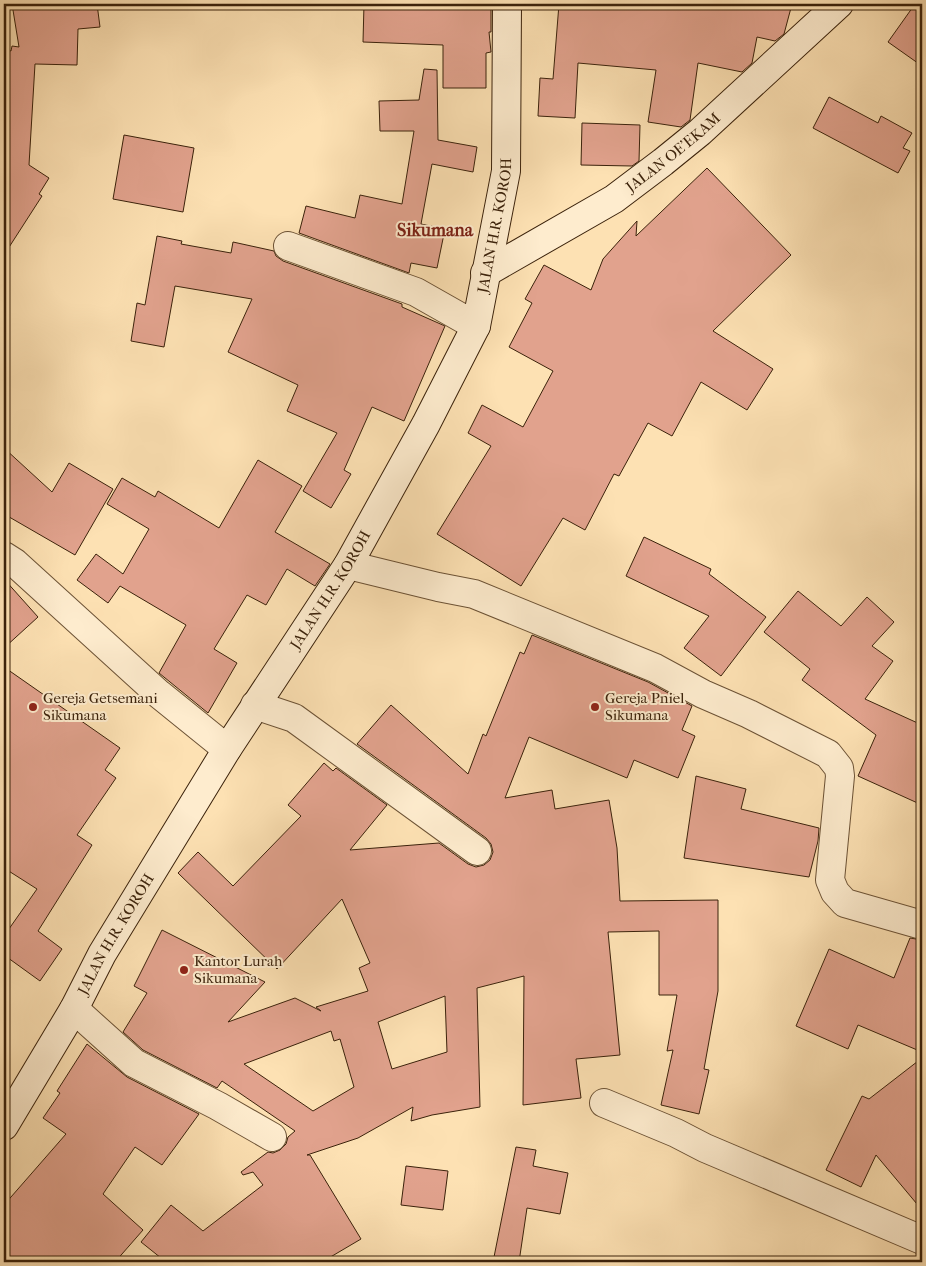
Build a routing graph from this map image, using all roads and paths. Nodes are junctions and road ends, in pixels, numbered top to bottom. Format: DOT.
graph roads {
  1 [pos="507,4"];
  2 [pos="839,4"];
  3 [pos="288,246"];
  4 [pos="486,273"];
  5 [pos="476,326"];
  6 [pos="4,556"];
  7 [pos="348,565"];
  8 [pos="255,705"];
  9 [pos="227,749"];
  10 [pos="477,851"];
  11 [pos="922,925"];
  12 [pos="74,1009"];
  13 [pos="604,1103"];
  14 [pos="4,1126"];
  15 [pos="272,1137"];
  16 [pos="922,1240"];
  1 -- 4 [label="street, JALAN H.R. KOROH"];
  2 -- 4 [label="street, JALAN OE'EKAM"];
  3 -- 5 [label="street"];
  4 -- 5 [label="street, JALAN H.R. KOROH"];
  5 -- 7 [label="street, JALAN H.R. KOROH"];
  6 -- 9 [label="street"];
  7 -- 8 [label="street, JALAN H.R. KOROH"];
  7 -- 11 [label="street"];
  8 -- 9 [label="street, JALAN H.R. KOROH"];
  8 -- 10 [label="street"];
  9 -- 12 [label="street, JALAN H.R. KOROH"];
  12 -- 14 [label="street, JALAN H.R. KOROH"];
  12 -- 15 [label="street"];
  13 -- 16 [label="street"];
}
